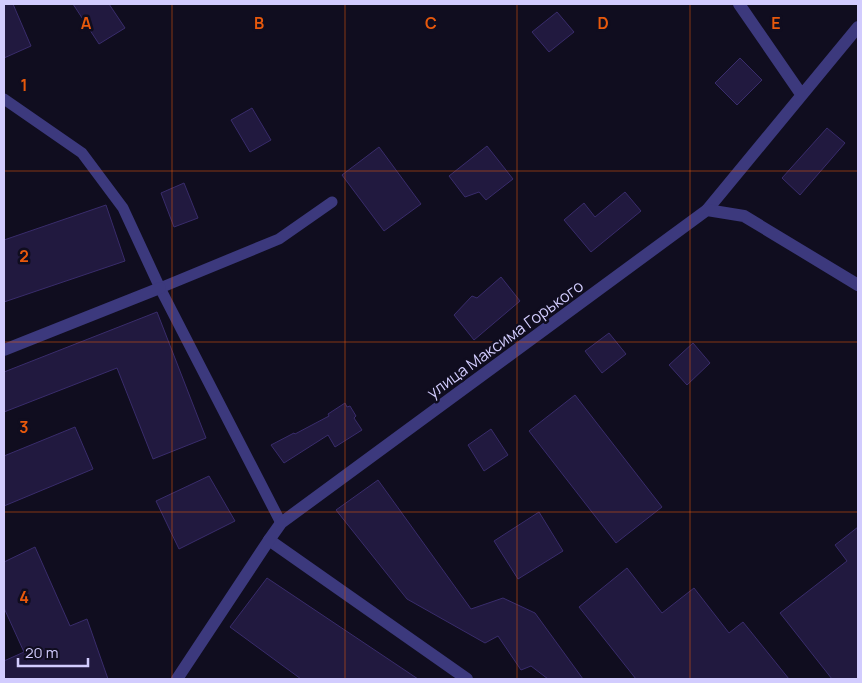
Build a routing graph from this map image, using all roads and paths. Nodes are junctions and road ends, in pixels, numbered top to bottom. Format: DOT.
graph roads {
  1 [pos="739,4"];
  2 [pos="858,27"];
  3 [pos="801,94"];
  4 [pos="4,99"];
  5 [pos="332,202"];
  6 [pos="707,210"];
  7 [pos="858,285"];
  8 [pos="160,288"];
  9 [pos="4,350"];
  10 [pos="281,523"];
  11 [pos="269,540"];
  12 [pos="177,679"];
  13 [pos="467,679"];
  1 -- 3 [label="street"];
  2 -- 3 [label="street, улица Максима Горького"];
  3 -- 6 [label="street, улица Максима Горького"];
  4 -- 8 [label="lane"];
  5 -- 8 [label="lane"];
  6 -- 7 [label="street"];
  6 -- 10 [label="street, улица Максима Горького"];
  8 -- 9 [label="street"];
  8 -- 10 [label="lane"];
  10 -- 11 [label="street, улица Максима Горького"];
  11 -- 12 [label="street, улица Максима Горького"];
  11 -- 13 [label="street"];
}
